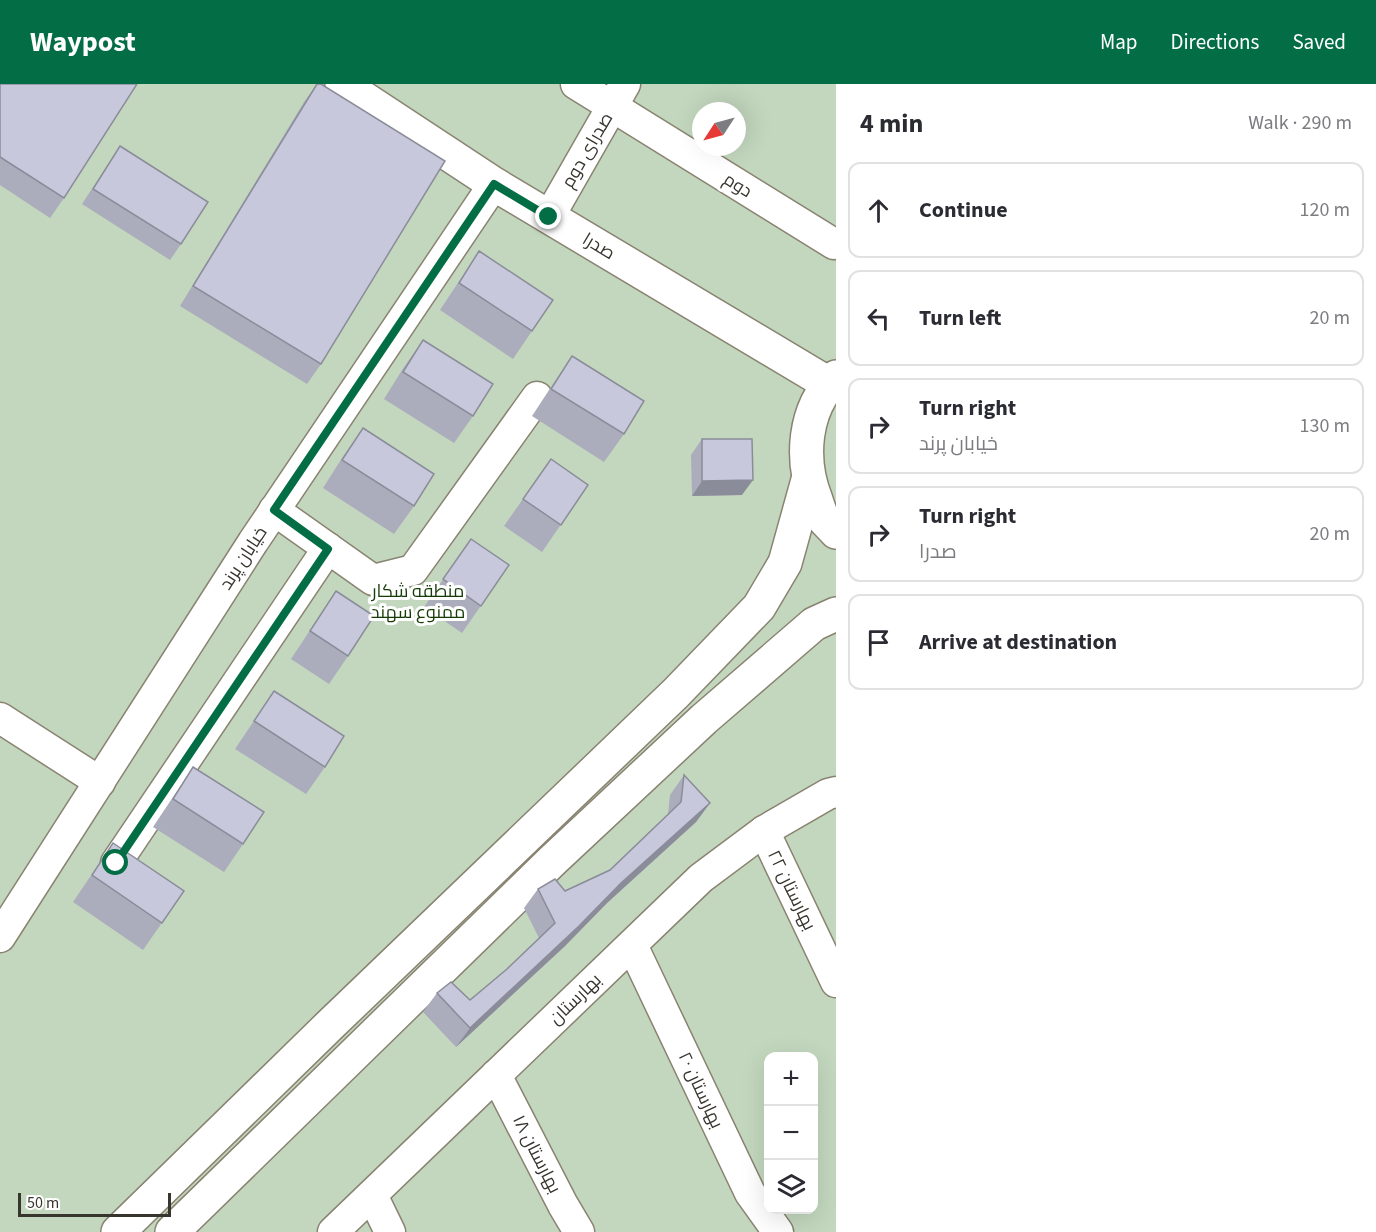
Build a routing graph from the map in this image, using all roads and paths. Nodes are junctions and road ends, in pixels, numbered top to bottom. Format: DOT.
graph roads {
  1 [pos="342,84"];
  2 [pos="576,84"];
  3 [pos="618,95"];
  4 [pos="494,184"];
  5 [pos="549,217"];
  6 [pos="834,244"];
  7 [pos="833,381"];
  8 [pos="537,397"];
  9 [pos="808,480"];
  10 [pos="274,510"];
  11 [pos="836,532"];
  12 [pos="328,549"];
  13 [pos="836,614"];
  14 [pos="0,718"];
  15 [pos="100,782"];
  16 [pos="836,792"];
  17 [pos="764,831"];
  18 [pos="116,863"];
  19 [pos="0,937"];
  20 [pos="632,945"];
  21 [pos="836,982"];
  22 [pos="496,1075"];
  23 [pos="372,1195"];
  24 [pos="118,1232"];
  25 [pos="172,1232"];
  26 [pos="333,1232"];
  27 [pos="390,1232"];
  28 [pos="579,1232"];
  29 [pos="778,1232"];
  1 -- 4 [label="main road, صدرا"];
  2 -- 3 [label="street, دوم"];
  3 -- 5 [label="street, صدرای دوم"];
  3 -- 6 [label="street, دوم"];
  4 -- 5 [label="main road, صدرا"];
  4 -- 10 [label="street, خیابان پرند"];
  5 -- 7 [label="main road, صدرا"];
  7 -- 9 [label="main road"];
  8 -- 12 [label="street"];
  9 -- 11 [label="main road"];
  9 -- 24 [label="main road"];
  10 -- 12 [label="street"];
  10 -- 15 [label="street, خیابان پرند"];
  12 -- 18 [label="street"];
  13 -- 25 [label="main road"];
  14 -- 15 [label="street"];
  15 -- 19 [label="street, خیابان پرند"];
  16 -- 17 [label="street, بهارستان"];
  17 -- 20 [label="street, بهارستان"];
  17 -- 21 [label="street, بهارستان ۲۲"];
  20 -- 22 [label="street, بهارستان"];
  20 -- 29 [label="street, بهارستان ۲۰"];
  22 -- 23 [label="street, بهارستان"];
  22 -- 28 [label="street, بهارستان ۱۸"];
  23 -- 26 [label="street, بهارستان"];
  23 -- 27 [label="street"];
}
